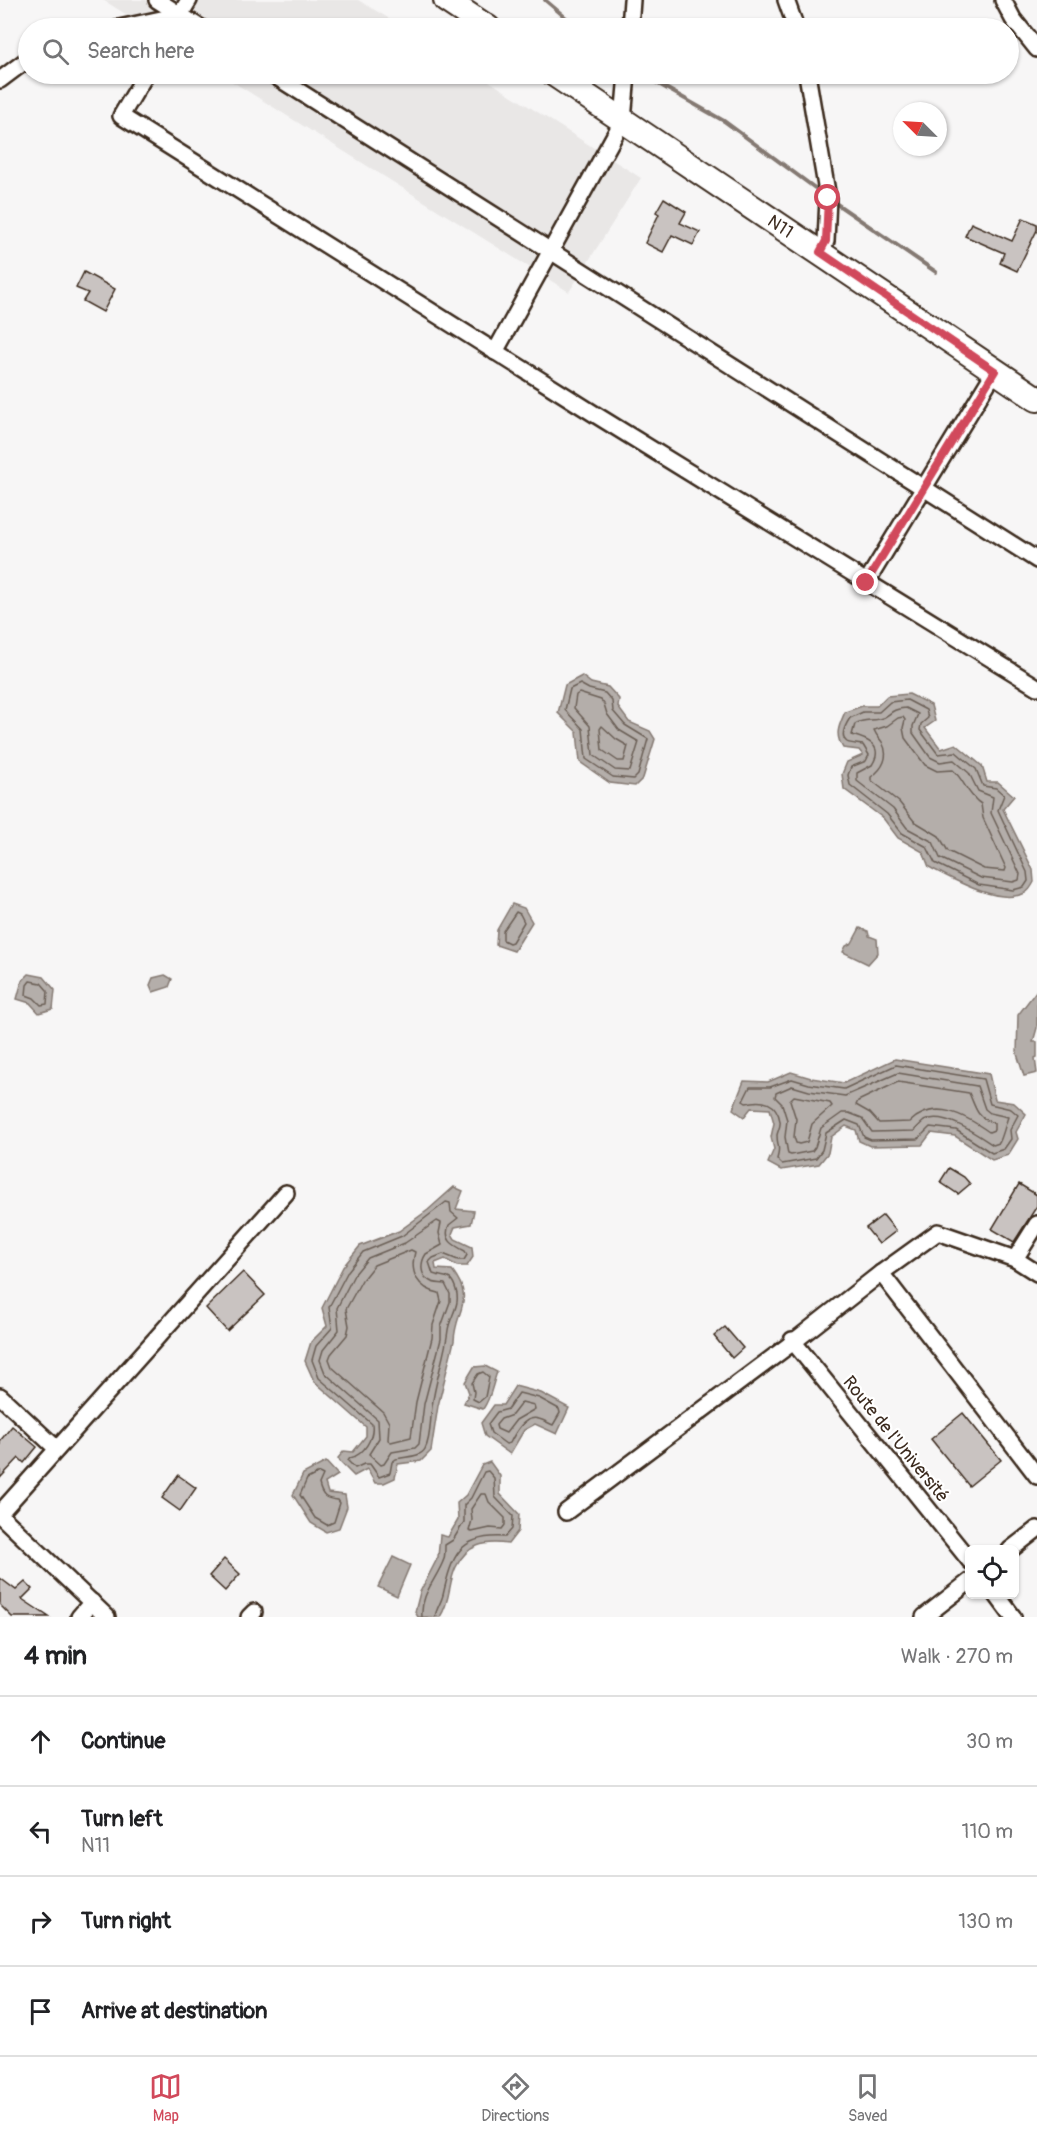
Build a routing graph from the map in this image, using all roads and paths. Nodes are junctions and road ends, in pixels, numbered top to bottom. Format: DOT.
graph roads {
  1 [pos="157,0"];
  2 [pos="189,0"];
  3 [pos="446,0"];
  4 [pos="632,0"];
  5 [pos="786,0"];
  6 [pos="1003,0"];
  7 [pos="180,15"];
  8 [pos="166,18"];
  9 [pos="178,18"];
  10 [pos="185,18"];
  11 [pos="473,18"];
  12 [pos="631,18"];
  13 [pos="792,18"];
  14 [pos="1012,18"];
  15 [pos="1019,27"];
  16 [pos="1037,50"];
  17 [pos="18,66"];
  18 [pos="0,80"];
  19 [pos="140,84"];
  20 [pos="288,84"];
  21 [pos="569,84"];
  22 [pos="626,84"];
  23 [pos="809,84"];
  24 [pos="623,120"];
  25 [pos="550,252"];
  26 [pos="820,252"];
  27 [pos="495,352"];
  28 [pos="995,371"];
  29 [pos="1037,399"];
  30 [pos="925,489"];
  31 [pos="1037,560"];
  32 [pos="866,583"];
  33 [pos="1037,687"];
  34 [pos="286,1193"];
  35 [pos="1037,1224"];
  36 [pos="1015,1259"];
  37 [pos="881,1273"];
  38 [pos="1037,1273"];
  39 [pos="792,1340"];
  40 [pos="0,1396"];
  41 [pos="57,1449"];
  42 [pos="1037,1476"];
  43 [pos="566,1512"];
  44 [pos="0,1514"];
  45 [pos="1037,1528"];
  46 [pos="1016,1545"];
  47 [pos="965,1556"];
  48 [pos="965,1584"];
  49 [pos="1000,1599"];
  50 [pos="92,1602"];
  51 [pos="79,1617"];
  52 [pos="107,1617"];
  53 [pos="924,1617"];
  54 [pos="1013,1617"];
  1 -- 7 [label="street"];
  2 -- 7 [label="street"];
  3 -- 11 [label="main road"];
  4 -- 12 [label="street"];
  5 -- 13 [label="street"];
  6 -- 14 [label="street"];
  7 -- 8 [label="street"];
  7 -- 9 [label="street"];
  7 -- 10 [label="street"];
  15 -- 16 [label="street"];
  17 -- 18 [label="street"];
  19 -- 27 [label="street"];
  20 -- 25 [label="street"];
  21 -- 24 [label="main road, N11"];
  22 -- 24 [label="street"];
  23 -- 26 [label="street"];
  24 -- 25 [label="street"];
  24 -- 26 [label="main road, N11"];
  25 -- 27 [label="street"];
  25 -- 30 [label="street"];
  26 -- 28 [label="main road, N11"];
  27 -- 32 [label="street"];
  28 -- 29 [label="main road, N11"];
  28 -- 30 [label="street"];
  30 -- 31 [label="street"];
  30 -- 32 [label="street"];
  32 -- 33 [label="street"];
  34 -- 41 [label="street"];
  35 -- 36 [label="street"];
  36 -- 37 [label="street"];
  36 -- 38 [label="street"];
  37 -- 42 [label="street"];
  37 -- 43 [label="street"];
  39 -- 47 [label="street, Route de l'Université"];
  40 -- 41 [label="street"];
  41 -- 44 [label="street"];
  44 -- 50 [label="street"];
  45 -- 46 [label="street"];
  48 -- 53 [label="street"];
  49 -- 54 [label="street"];
  50 -- 51 [label="street"];
  50 -- 52 [label="street"];
}
